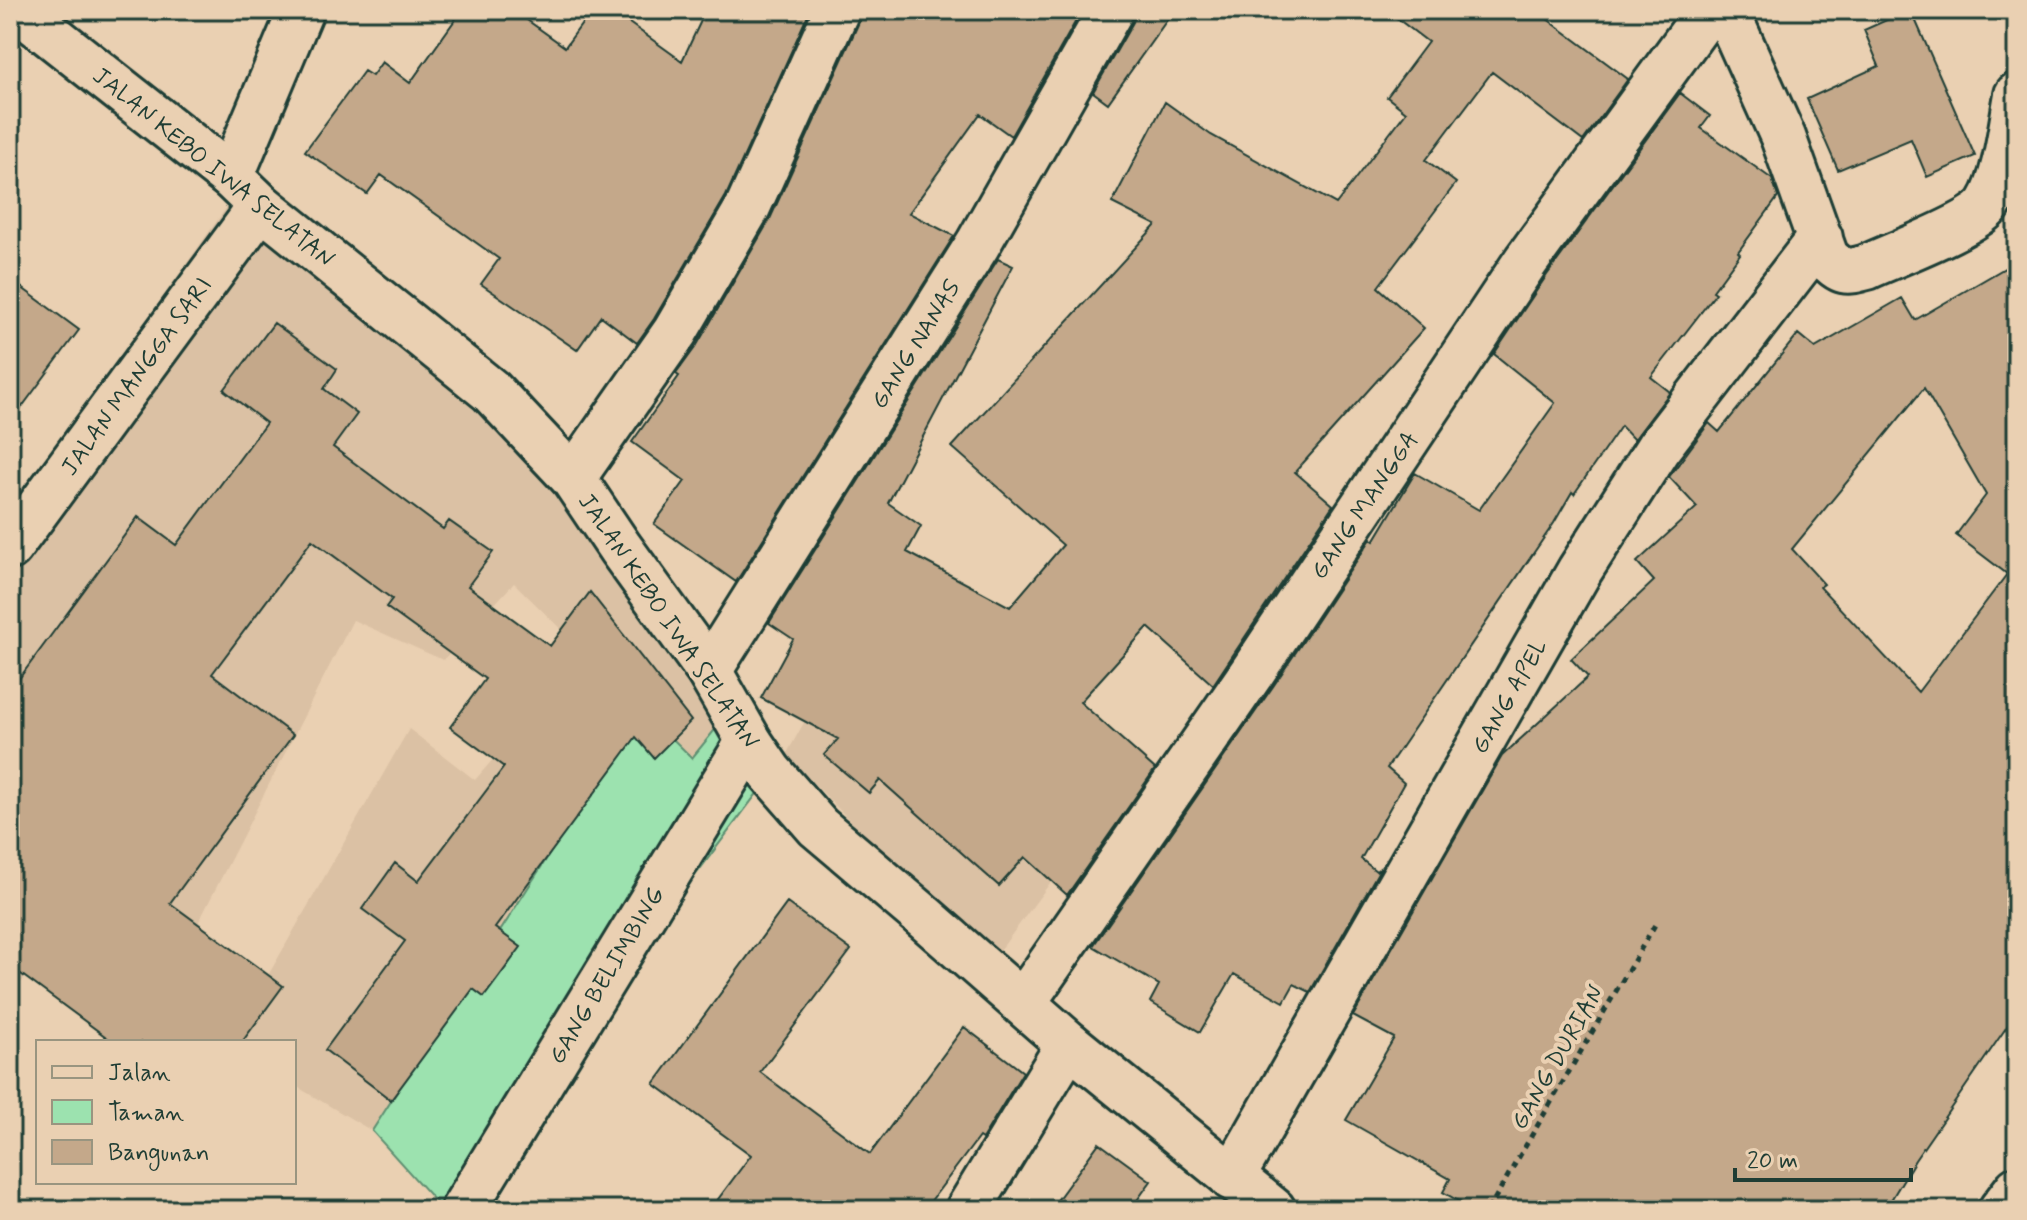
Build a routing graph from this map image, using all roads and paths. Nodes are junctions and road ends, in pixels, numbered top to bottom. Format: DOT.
graph roads {
  1 [pos="19,10"];
  2 [pos="301,10"];
  3 [pos="837,10"];
  4 [pos="1111,10"];
  5 [pos="1709,10"];
  6 [pos="1726,10"];
  7 [pos="2017,95"];
  8 [pos="246,191"];
  9 [pos="1820,238"];
  10 [pos="573,478"];
  11 [pos="10,547"];
  12 [pos="709,671"];
  13 [pos="749,741"];
  14 [pos="1656,923"];
  15 [pos="1023,1003"];
  16 [pos="1069,1044"];
  17 [pos="2017,1189"];
  18 [pos="1245,1196"];
  19 [pos="463,1210"];
  20 [pos="968,1210"];
  21 [pos="1488,1210"];
  22 [pos="2001,1210"];
  1 -- 8 [label="street, JALAN KEBO IWA SELATAN"];
  2 -- 8 [label="street, JALAN MANGGA SARI"];
  3 -- 10 [label="street"];
  4 -- 12 [label="street, GANG NANAS"];
  5 -- 15 [label="street, GANG MANGGA"];
  6 -- 9 [label="street"];
  7 -- 9 [label="street"];
  8 -- 10 [label="street, JALAN KEBO IWA SELATAN"];
  8 -- 11 [label="street, JALAN MANGGA SARI"];
  9 -- 18 [label="street, GANG APEL"];
  10 -- 12 [label="street, JALAN KEBO IWA SELATAN"];
  12 -- 13 [label="street, JALAN KEBO IWA SELATAN"];
  13 -- 15 [label="street, JALAN KEBO IWA SELATAN"];
  13 -- 19 [label="street, GANG BELIMBING"];
  14 -- 21 [label="path, GANG DURIAN"];
  15 -- 16 [label="street, JALAN KEBO IWA SELATAN"];
  16 -- 18 [label="street, JALAN KEBO IWA SELATAN"];
  16 -- 20 [label="street"];
  17 -- 22 [label="street"];
}
